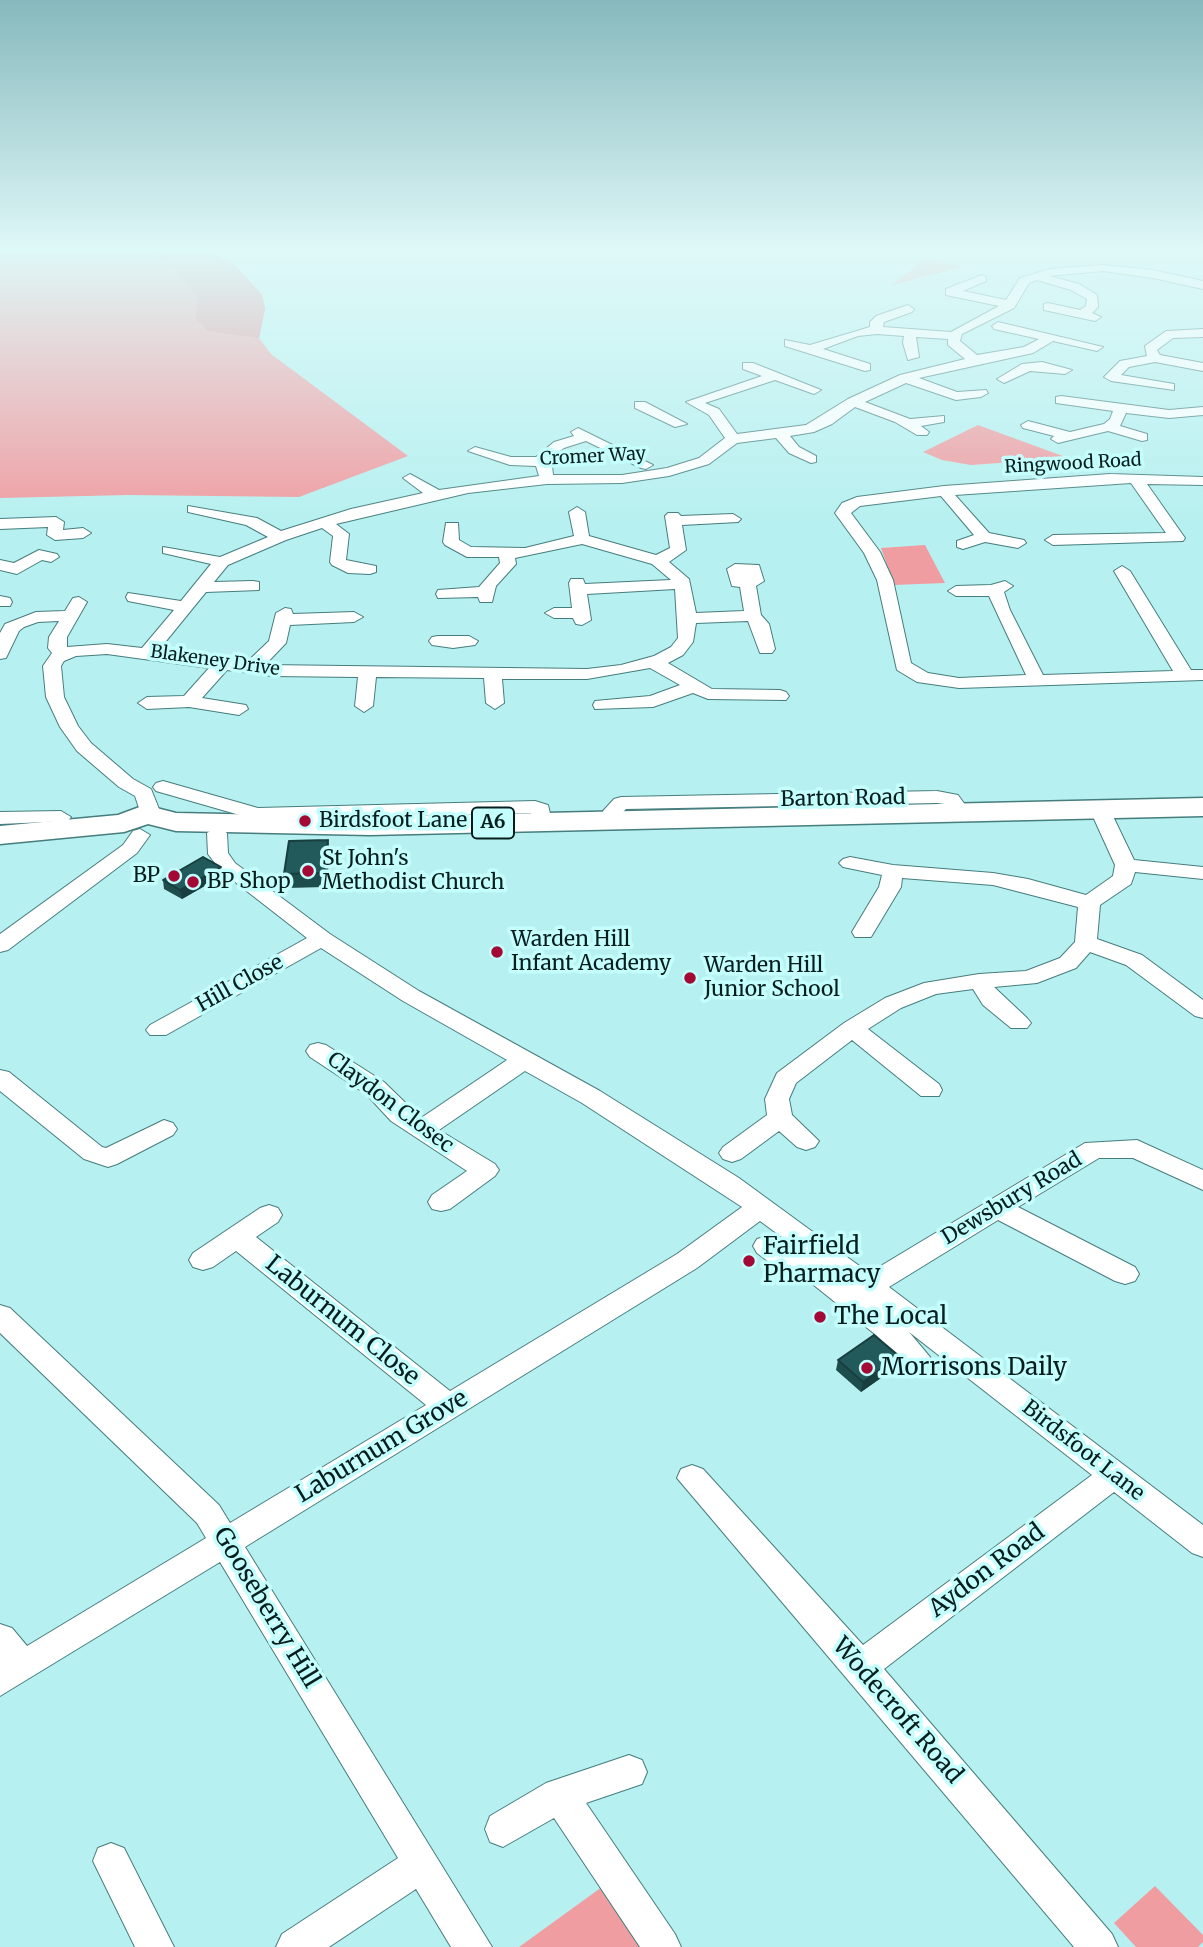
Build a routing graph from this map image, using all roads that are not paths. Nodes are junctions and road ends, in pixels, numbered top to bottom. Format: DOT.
graph roads {
  1 [pos="835,340"];
  2 [pos="910,340"];
  3 [pos="955,340"];
  4 [pos="1046,340"];
  5 [pos="1064,340"];
  6 [pos="1162,340"];
  7 [pos="790,342"];
  8 [pos="1097,347"];
  9 [pos="811,349"];
  10 [pos="917,355"];
  11 [pos="1004,355"];
  12 [pos="1155,358"];
  13 [pos="973,360"];
  14 [pos="748,366"];
  15 [pos="1027,367"];
  16 [pos="1203,367"];
  17 [pos="866,368"];
  18 [pos="1065,370"];
  19 [pos="774,376"];
  20 [pos="905,378"];
  21 [pos="1004,379"];
  22 [pos="1169,387"];
  23 [pos="814,390"];
  24 [pos="981,393"];
  25 [pos="1061,400"];
  26 [pos="693,402"];
  27 [pos="853,402"];
  28 [pos="640,405"];
  29 [pos="1121,409"];
  30 [pos="1203,411"];
  31 [pos="656,412"];
  32 [pos="1186,412"];
  33 [pos="939,419"];
  34 [pos="908,423"];
  35 [pos="680,424"];
  36 [pos="1028,425"];
  37 [pos="1109,427"];
  38 [pos="1203,428"];
  39 [pos="922,432"];
  40 [pos="781,434"];
  41 [pos="1142,437"];
  42 [pos="733,439"];
  43 [pos="475,451"];
  44 [pos="811,459"];
  45 [pos="542,462"];
  46 [pos="646,465"];
  47 [pos="1135,478"];
  48 [pos="547,480"];
  49 [pos="1203,481"];
  50 [pos="412,483"];
  51 [pos="944,491"];
  52 [pos="435,494"];
  53 [pos="511,494"];
  54 [pos="528,495"];
  55 [pos="200,514"];
  56 [pos="582,516"];
  57 [pos="733,519"];
  58 [pos="324,522"];
  59 [pos="0,524"];
  60 [pos="455,531"];
  61 [pos="83,533"];
  62 [pos="280,537"];
  63 [pos="984,537"];
  64 [pos="1177,538"];
  65 [pos="1196,538"];
  66 [pos="582,539"];
  67 [pos="1053,540"];
  68 [pos="1018,543"];
  69 [pos="963,544"];
  70 [pos="175,553"];
  71 [pos="506,554"];
  72 [pos="51,557"];
  73 [pos="658,561"];
  74 [pos="222,562"];
  75 [pos="0,565"];
  76 [pos="370,569"];
  77 [pos="1122,571"];
  78 [pos="747,581"];
  79 [pos="683,584"];
  80 [pos="253,586"];
  81 [pos="201,587"];
  82 [pos="956,592"];
  83 [pos="444,594"];
  84 [pos="134,597"];
  85 [pos="185,607"];
  86 [pos="554,614"];
  87 [pos="284,616"];
  88 [pos="581,616"];
  89 [pos="753,616"];
  90 [pos="354,617"];
  91 [pos="687,618"];
  92 [pos="453,642"];
  93 [pos="766,649"];
  94 [pos="148,652"];
  95 [pos="0,654"];
  96 [pos="64,654"];
  97 [pos="653,662"];
  98 [pos="222,665"];
  99 [pos="250,669"];
  100 [pos="367,672"];
  101 [pos="453,673"];
  102 [pos="493,673"];
  103 [pos="1194,675"];
  104 [pos="1037,680"];
  105 [pos="691,687"];
  106 [pos="780,696"];
  107 [pos="188,701"];
  108 [pos="147,703"];
  109 [pos="495,703"];
  110 [pos="602,705"];
  111 [pos="364,706"];
  112 [pos="239,709"];
  113 [pos="163,787"];
  114 [pos="1203,807"];
  115 [pos="1100,810"];
  116 [pos="61,817"];
  117 [pos="157,817"];
  118 [pos="0,818"];
  119 [pos="542,822"];
  120 [pos="293,826"];
  121 [pos="217,833"];
  122 [pos="0,835"];
  123 [pos="850,863"];
  124 [pos="1126,865"];
  125 [pos="893,871"];
  126 [pos="1203,873"];
  127 [pos="1088,903"];
  128 [pos="863,933"];
  129 [pos="322,939"];
  130 [pos="1086,943"];
  131 [pos="0,945"];
  132 [pos="979,981"];
  133 [pos="1203,1011"];
  134 [pos="1019,1023"];
  135 [pos="852,1028"];
  136 [pos="158,1030"];
  137 [pos="318,1051"];
  138 [pos="524,1060"];
  139 [pos="0,1078"];
  140 [pos="930,1090"];
  141 [pos="780,1118"];
  142 [pos="164,1129"];
  143 [pos="422,1129"];
  144 [pos="806,1141"];
  145 [pos="732,1153"];
  146 [pos="1203,1181"];
  147 [pos="441,1202"];
  148 [pos="760,1207"];
  149 [pos="997,1208"];
  150 [pos="269,1215"];
  151 [pos="236,1236"];
  152 [pos="766,1246"];
  153 [pos="801,1249"];
  154 [pos="203,1260"];
  155 [pos="1125,1274"];
  156 [pos="867,1287"];
  157 [pos="0,1316"];
  158 [pos="897,1322"];
  159 [pos="916,1357"];
  160 [pos="448,1406"];
  161 [pos="1114,1475"];
  162 [pos="692,1478"];
  163 [pos="226,1540"];
  164 [pos="1203,1543"];
  165 [pos="0,1639"];
  166 [pos="860,1667"];
  167 [pos="12,1673"];
  168 [pos="629,1772"];
  169 [pos="559,1795"];
  170 [pos="503,1829"];
  171 [pos="111,1861"];
  172 [pos="421,1864"];
  173 [pos="155,1947"];
  174 [pos="295,1947"];
  175 [pos="473,1947"];
  176 [pos="662,1947"];
  177 [pos="1099,1947"];
  1 -- 9 [label="street"];
  2 -- 10 [label="street"];
  3 -- 13 [label="street"];
  4 -- 11 [label="street"];
  5 -- 8 [label="street"];
  6 -- 12 [label="street"];
  7 -- 9 [label="street"];
  9 -- 17 [label="street"];
  11 -- 13 [label="street"];
  11 -- 15 [label="street"];
  12 -- 16 [label="street"];
  12 -- 22 [label="street"];
  13 -- 20 [label="street"];
  14 -- 19 [label="street"];
  15 -- 18 [label="street"];
  15 -- 21 [label="street"];
  19 -- 23 [label="street"];
  19 -- 26 [label="street"];
  20 -- 24 [label="street"];
  20 -- 27 [label="street"];
  25 -- 29 [label="street"];
  26 -- 31 [label="street"];
  26 -- 42 [label="street"];
  27 -- 34 [label="street"];
  27 -- 40 [label="street"];
  28 -- 31 [label="street"];
  29 -- 32 [label="street"];
  29 -- 37 [label="street"];
  30 -- 32 [label="street"];
  31 -- 35 [label="street"];
  32 -- 38 [label="street"];
  33 -- 34 [label="street"];
  34 -- 39 [label="street"];
  36 -- 37 [label="street"];
  37 -- 41 [label="street"];
  40 -- 42 [label="street"];
  40 -- 44 [label="street"];
  42 -- 48 [label="street, Cromer Way"];
  43 -- 45 [label="street"];
  45 -- 46 [label="street"];
  45 -- 48 [label="street"];
  47 -- 49 [label="street, Ringwood Road"];
  47 -- 51 [label="street, Ringwood Road"];
  47 -- 64 [label="street"];
  48 -- 53 [label="street, Cromer Way"];
  50 -- 52 [label="street"];
  51 -- 63 [label="street"];
  51 -- 104 [label="street, Ringwood Road"];
  52 -- 53 [label="street, Cromer Way"];
  52 -- 58 [label="street, Cromer Way"];
  53 -- 54 [label="street"];
  55 -- 62 [label="street"];
  56 -- 66 [label="street"];
  57 -- 73 [label="street"];
  58 -- 62 [label="street, Cromer Way"];
  58 -- 76 [label="street"];
  59 -- 61 [label="street"];
  60 -- 71 [label="street"];
  62 -- 74 [label="street, Cromer Way"];
  63 -- 68 [label="street"];
  63 -- 69 [label="street"];
  64 -- 65 [label="street"];
  64 -- 67 [label="street"];
  66 -- 71 [label="street"];
  66 -- 73 [label="street"];
  70 -- 74 [label="street"];
  71 -- 83 [label="street"];
  72 -- 75 [label="street"];
  73 -- 79 [label="street"];
  74 -- 81 [label="street, Cromer Way"];
  77 -- 103 [label="street"];
  78 -- 89 [label="street"];
  79 -- 88 [label="street"];
  79 -- 91 [label="street, Blakeney Drive"];
  80 -- 81 [label="street"];
  81 -- 85 [label="street, Cromer Way"];
  82 -- 104 [label="street"];
  84 -- 85 [label="street"];
  85 -- 94 [label="street, Cromer Way"];
  86 -- 88 [label="street"];
  87 -- 90 [label="street"];
  87 -- 99 [label="street"];
  89 -- 91 [label="street"];
  89 -- 93 [label="street"];
  91 -- 97 [label="street, Blakeney Drive"];
  92 -- 101 [label="street"];
  94 -- 96 [label="street, Blakeney Drive"];
  94 -- 98 [label="street, Blakeney Drive"];
  95 -- 96 [label="street"];
  96 -- 117 [label="street"];
  97 -- 102 [label="street, Blakeney Drive"];
  97 -- 105 [label="street"];
  98 -- 99 [label="street, Blakeney Drive"];
  98 -- 107 [label="street"];
  99 -- 100 [label="street, Blakeney Drive"];
  100 -- 101 [label="street, Blakeney Drive"];
  100 -- 111 [label="street"];
  101 -- 102 [label="street, Blakeney Drive"];
  102 -- 109 [label="street"];
  103 -- 104 [label="street"];
  105 -- 106 [label="street"];
  105 -- 110 [label="street"];
  107 -- 108 [label="street"];
  107 -- 112 [label="street"];
  113 -- 117 [label="street, Barton Road"];
  114 -- 115 [label="highway, Barton Road / A6"];
  115 -- 119 [label="highway, Barton Road / A6"];
  115 -- 124 [label="street"];
  116 -- 118 [label="street"];
  117 -- 119 [label="street, Barton Road"];
  117 -- 120 [label="highway, Barton Road / A6"];
  117 -- 121 [label="highway, Barton Road / A6"];
  117 -- 122 [label="highway, A6"];
  117 -- 131 [label="street"];
  119 -- 120 [label="highway, Barton Road / A6"];
  120 -- 121 [label="highway, Barton Road / A6"];
  121 -- 129 [label="street, Birdsfoot Lane"];
  123 -- 125 [label="street"];
  124 -- 126 [label="street"];
  124 -- 127 [label="street"];
  125 -- 127 [label="street"];
  125 -- 128 [label="street"];
  127 -- 130 [label="street"];
  129 -- 136 [label="street, Hill Close"];
  129 -- 138 [label="street, Birdsfoot Lane"];
  130 -- 132 [label="street"];
  130 -- 133 [label="street"];
  132 -- 134 [label="street"];
  132 -- 135 [label="street"];
  135 -- 140 [label="street"];
  135 -- 141 [label="street"];
  137 -- 143 [label="street, Claydon Closec"];
  138 -- 143 [label="street"];
  138 -- 148 [label="street, Birdsfoot Lane"];
  139 -- 142 [label="street"];
  141 -- 144 [label="street"];
  141 -- 145 [label="street"];
  143 -- 147 [label="street, Claydon Closec"];
  146 -- 149 [label="street, Dewsbury Road"];
  148 -- 153 [label="street, Birdsfoot Lane"];
  148 -- 160 [label="street, Laburnum Grove"];
  149 -- 155 [label="street"];
  149 -- 156 [label="street, Dewsbury Road"];
  150 -- 151 [label="street"];
  151 -- 154 [label="street"];
  151 -- 160 [label="street, Laburnum Close"];
  152 -- 153 [label="street"];
  153 -- 156 [label="street, Birdsfoot Lane"];
  153 -- 158 [label="street"];
  156 -- 158 [label="street, Birdsfoot Lane"];
  157 -- 163 [label="street, Gooseberry Hill"];
  158 -- 159 [label="street"];
  158 -- 161 [label="street, Birdsfoot Lane"];
  160 -- 163 [label="street, Laburnum Grove"];
  161 -- 164 [label="street, Birdsfoot Lane"];
  161 -- 166 [label="street, Aydon Road"];
  162 -- 166 [label="street, Wodecroft Road"];
  163 -- 167 [label="street, Laburnum Grove"];
  163 -- 172 [label="street, Gooseberry Hill"];
  165 -- 167 [label="street"];
  166 -- 177 [label="street, Wodecroft Road"];
  168 -- 169 [label="street"];
  169 -- 170 [label="street"];
  169 -- 176 [label="street"];
  171 -- 173 [label="street"];
  172 -- 174 [label="street"];
  172 -- 175 [label="street, Gooseberry Hill"];
}
